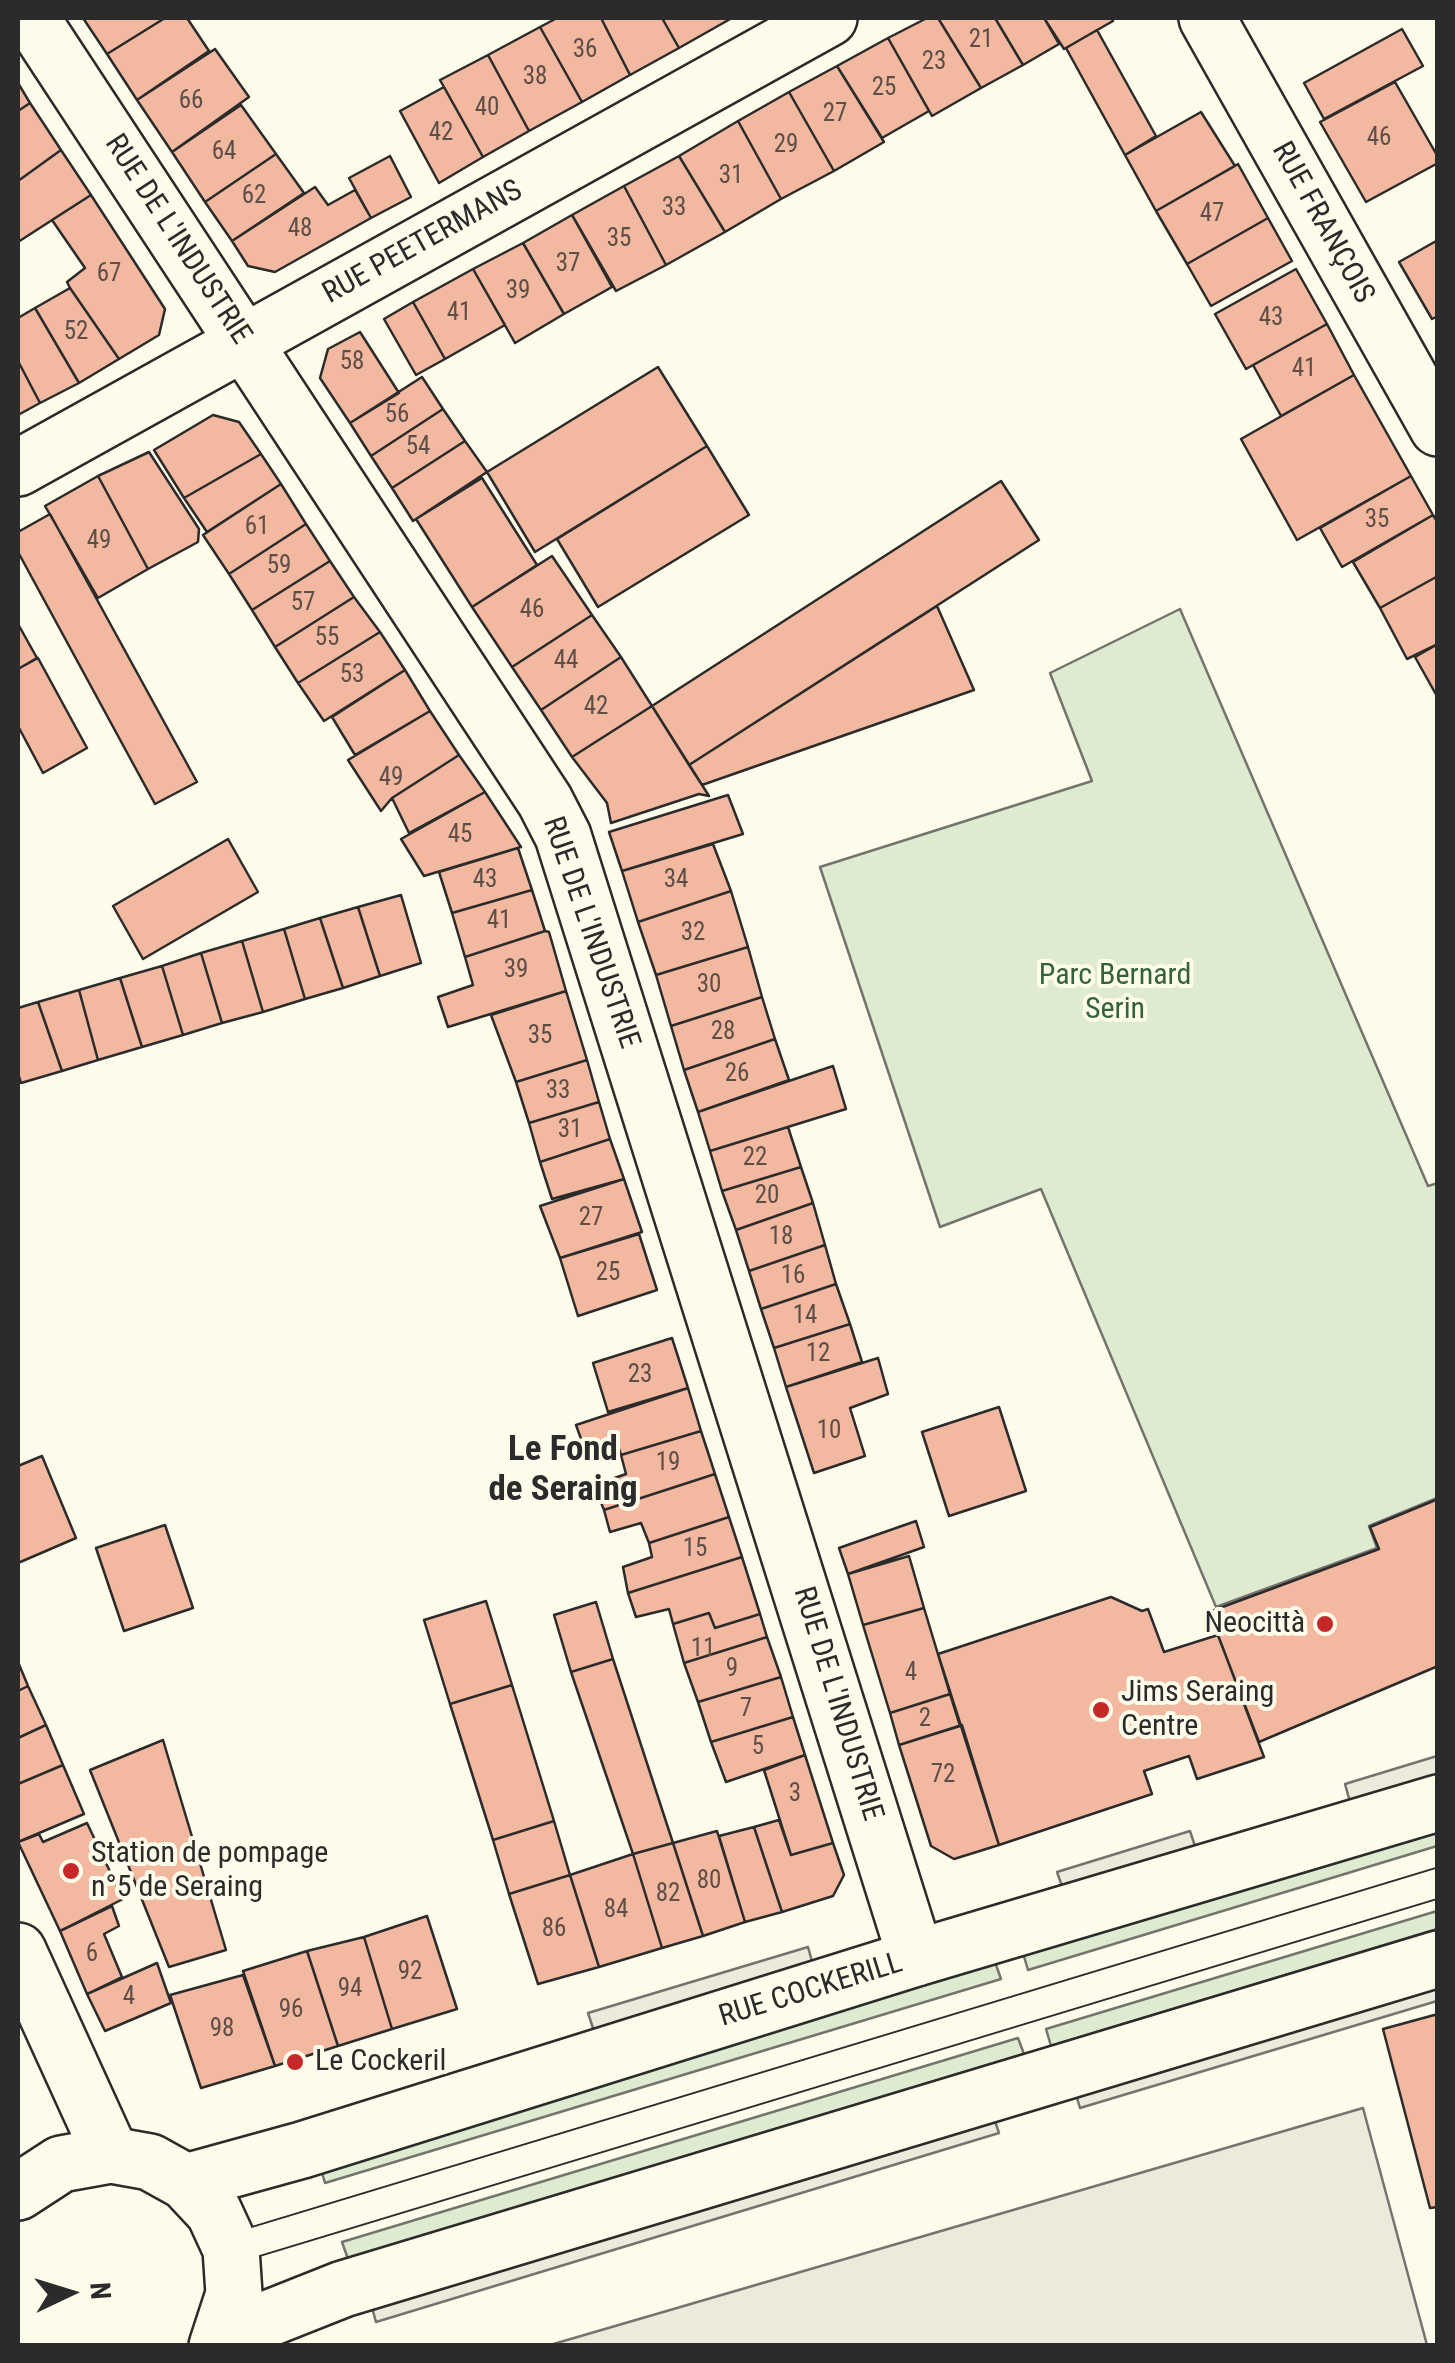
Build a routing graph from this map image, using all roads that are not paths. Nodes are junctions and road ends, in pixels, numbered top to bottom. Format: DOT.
graph roads {
  1 [pos="31,18"];
  2 [pos="829,18"];
  3 [pos="1207,18"];
  4 [pos="245,343"];
  5 [pos="1438,428"];
  6 [pos="18,468"];
  7 [pos="1438,1803"];
  8 [pos="1438,1883"];
  9 [pos="18,1951"];
  10 [pos="916,1958"];
  11 [pos="1438,1960"];
  12 [pos="111,2155"];
  13 [pos="186,2182"];
  14 [pos="18,2191"];
  15 [pos="231,2250"];
  16 [pos="220,2341"];
  1 -- 4 [label="street, RUE DE L'INDUSTRIE"];
  2 -- 4 [label="street, RUE PEETERMANS"];
  3 -- 5 [label="street, RUE FRANÇOIS"];
  4 -- 6 [label="street, RUE PEETERMANS"];
  4 -- 10 [label="street, RUE DE L'INDUSTRIE"];
  7 -- 10 [label="street, RUE COCKERILL"];
  8 -- 15 [label="lane"];
  9 -- 12 [label="street"];
  10 -- 13 [label="street, RUE COCKERILL"];
  11 -- 16 [label="street"];
  12 -- 13 [label="street"];
  12 -- 14 [label="street"];
  13 -- 15 [label="street"];
  15 -- 16 [label="street"];
}
